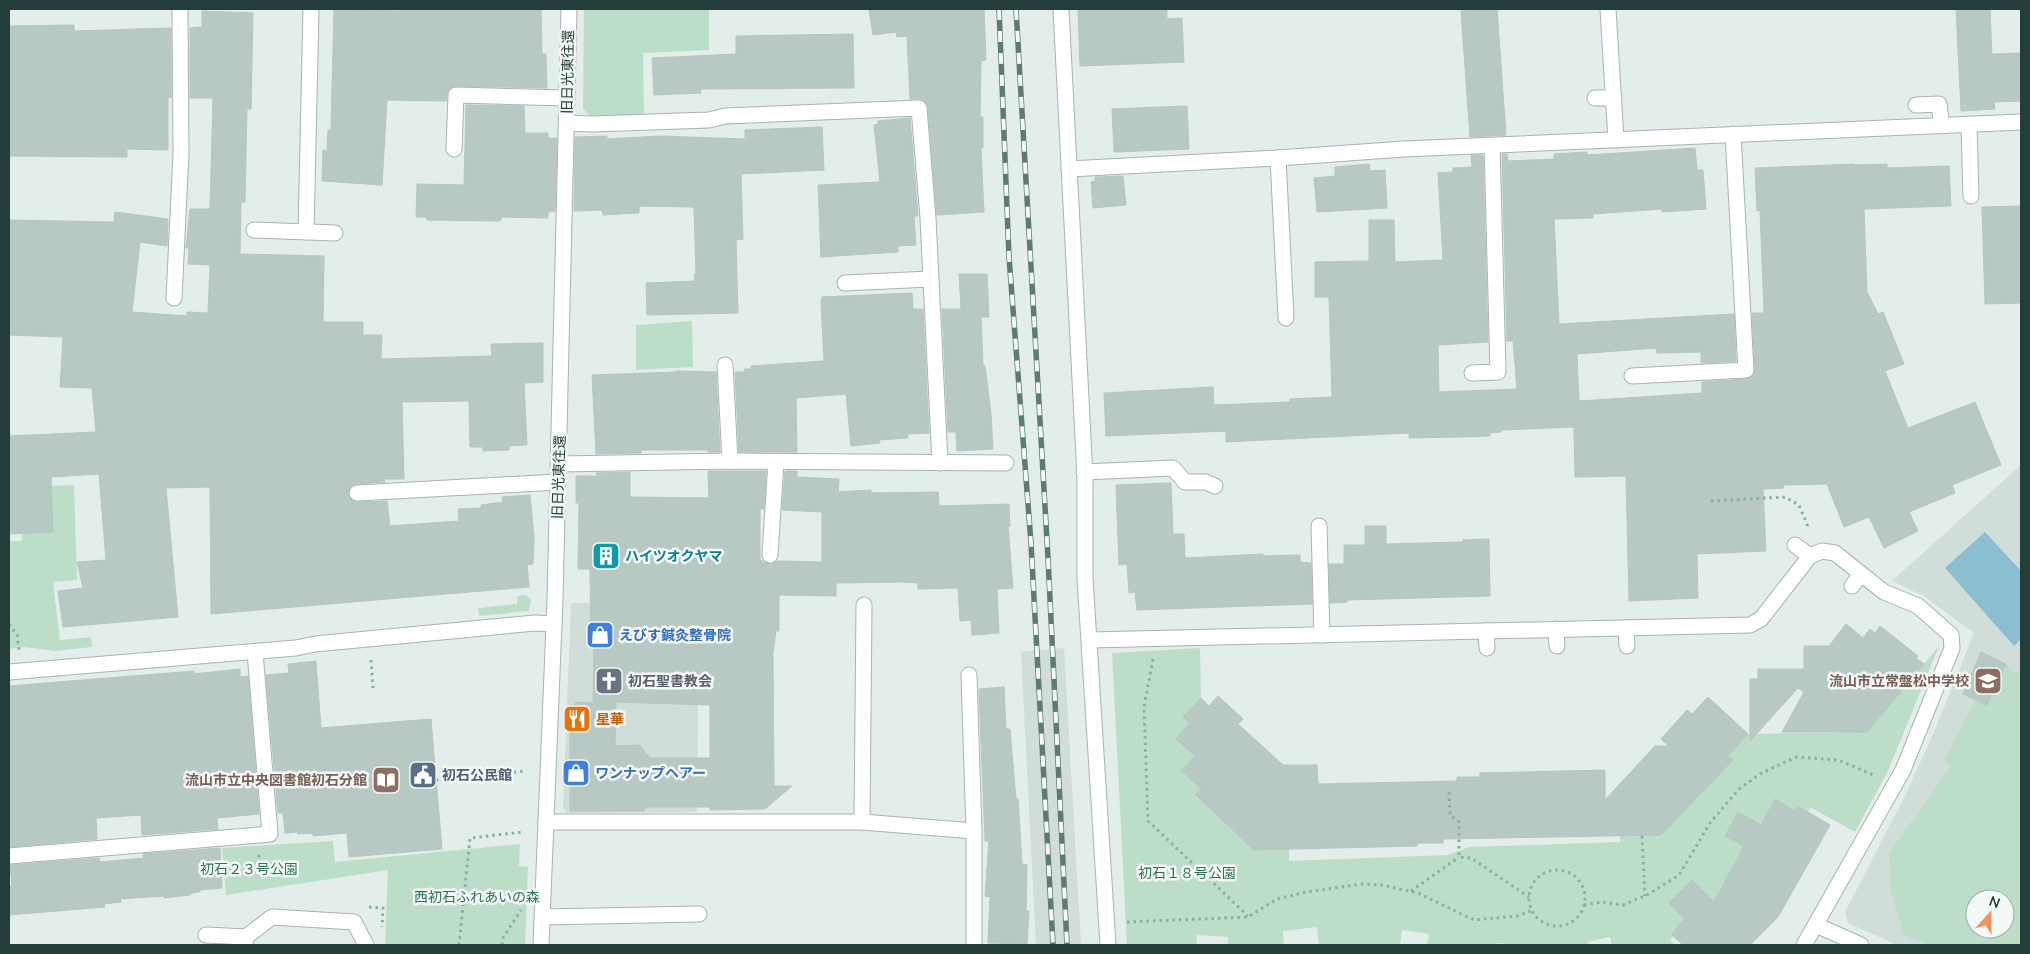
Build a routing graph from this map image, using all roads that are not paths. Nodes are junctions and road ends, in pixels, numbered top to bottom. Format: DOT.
graph roads {
  1 [pos="180,9"];
  2 [pos="311,9"];
  3 [pos="569,9"];
  4 [pos="1061,9"];
  5 [pos="1608,9"];
  6 [pos="568,98"];
  7 [pos="1595,98"];
  8 [pos="1614,98"];
  9 [pos="1916,105"];
  10 [pos="2021,122"];
  11 [pos="567,123"];
  12 [pos="1969,124"];
  13 [pos="1942,126"];
  14 [pos="1733,134"];
  15 [pos="1616,140"];
  16 [pos="1492,146"];
  17 [pos="454,149"];
  18 [pos="1278,158"];
  19 [pos="1070,169"];
  20 [pos="1971,196"];
  21 [pos="254,230"];
  22 [pos="306,232"];
  23 [pos="335,232"];
  24 [pos="930,279"];
  25 [pos="845,283"];
  26 [pos="174,298"];
  27 [pos="1286,318"];
  28 [pos="725,365"];
  29 [pos="1472,373"];
  30 [pos="1632,376"];
  31 [pos="730,461"];
  32 [pos="776,462"];
  33 [pos="1006,463"];
  34 [pos="559,464"];
  35 [pos="940,464"];
  36 [pos="1084,472"];
  37 [pos="558,482"];
  38 [pos="1215,486"];
  39 [pos="357,493"];
  40 [pos="1319,526"];
  41 [pos="1795,545"];
  42 [pos="1816,554"];
  43 [pos="770,555"];
  44 [pos="864,605"];
  45 [pos="554,624"];
  46 [pos="1626,628"];
  47 [pos="1556,629"];
  48 [pos="1486,631"];
  49 [pos="1322,635"];
  50 [pos="1090,640"];
  51 [pos="1557,646"];
  52 [pos="1627,646"];
  53 [pos="1487,648"];
  54 [pos="255,652"];
  55 [pos="9,672"];
  56 [pos="969,675"];
  57 [pos="546,822"];
  58 [pos="862,822"];
  59 [pos="974,831"];
  60 [pos="9,856"];
  61 [pos="543,910"];
  62 [pos="699,914"];
  63 [pos="1816,925"];
  64 [pos="206,935"];
  65 [pos="246,941"];
  66 [pos="366,945"];
  67 [pos="541,945"];
  68 [pos="974,945"];
  69 [pos="1108,945"];
  70 [pos="1804,945"];
  71 [pos="1861,945"];
  1 -- 26 [label="street"];
  2 -- 22 [label="street"];
  3 -- 6 [label="street, 旧日光東往還"];
  4 -- 19 [label="street"];
  5 -- 8 [label="street"];
  6 -- 11 [label="street, 旧日光東往還"];
  6 -- 17 [label="street"];
  7 -- 8 [label="street"];
  8 -- 15 [label="street"];
  9 -- 13 [label="street"];
  10 -- 12 [label="street"];
  11 -- 24 [label="street"];
  11 -- 34 [label="street, 旧日光東往還"];
  12 -- 13 [label="street"];
  12 -- 20 [label="street"];
  13 -- 14 [label="street"];
  14 -- 15 [label="street"];
  14 -- 30 [label="street"];
  15 -- 16 [label="street"];
  16 -- 18 [label="street"];
  16 -- 29 [label="street"];
  18 -- 19 [label="street"];
  18 -- 27 [label="street"];
  19 -- 36 [label="street"];
  21 -- 22 [label="street"];
  22 -- 23 [label="street"];
  24 -- 25 [label="street"];
  24 -- 35 [label="street"];
  28 -- 31 [label="street"];
  31 -- 32 [label="street"];
  31 -- 34 [label="street"];
  32 -- 35 [label="street"];
  32 -- 43 [label="street"];
  33 -- 35 [label="street"];
  34 -- 37 [label="street, 旧日光東往還"];
  36 -- 38 [label="street"];
  36 -- 50 [label="street"];
  37 -- 39 [label="street"];
  37 -- 45 [label="street, 旧日光東往還"];
  40 -- 49 [label="street"];
  41 -- 42 [label="street"];
  42 -- 46 [label="street"];
  42 -- 63 [label="street"];
  44 -- 58 [label="street"];
  45 -- 54 [label="street"];
  45 -- 57 [label="street, 旧日光東往還"];
  46 -- 47 [label="street"];
  46 -- 52 [label="street"];
  47 -- 48 [label="street"];
  47 -- 51 [label="street"];
  48 -- 49 [label="street"];
  48 -- 53 [label="street"];
  49 -- 50 [label="street"];
  50 -- 69 [label="street"];
  54 -- 55 [label="street"];
  54 -- 60 [label="street"];
  56 -- 59 [label="street"];
  57 -- 58 [label="street"];
  57 -- 61 [label="street, 旧日光東往還"];
  58 -- 59 [label="street"];
  59 -- 68 [label="street"];
  61 -- 62 [label="street"];
  61 -- 67 [label="street, 旧日光東往還"];
  63 -- 70 [label="street"];
  63 -- 71 [label="street"];
  64 -- 65 [label="street"];
  65 -- 66 [label="street"];
}
